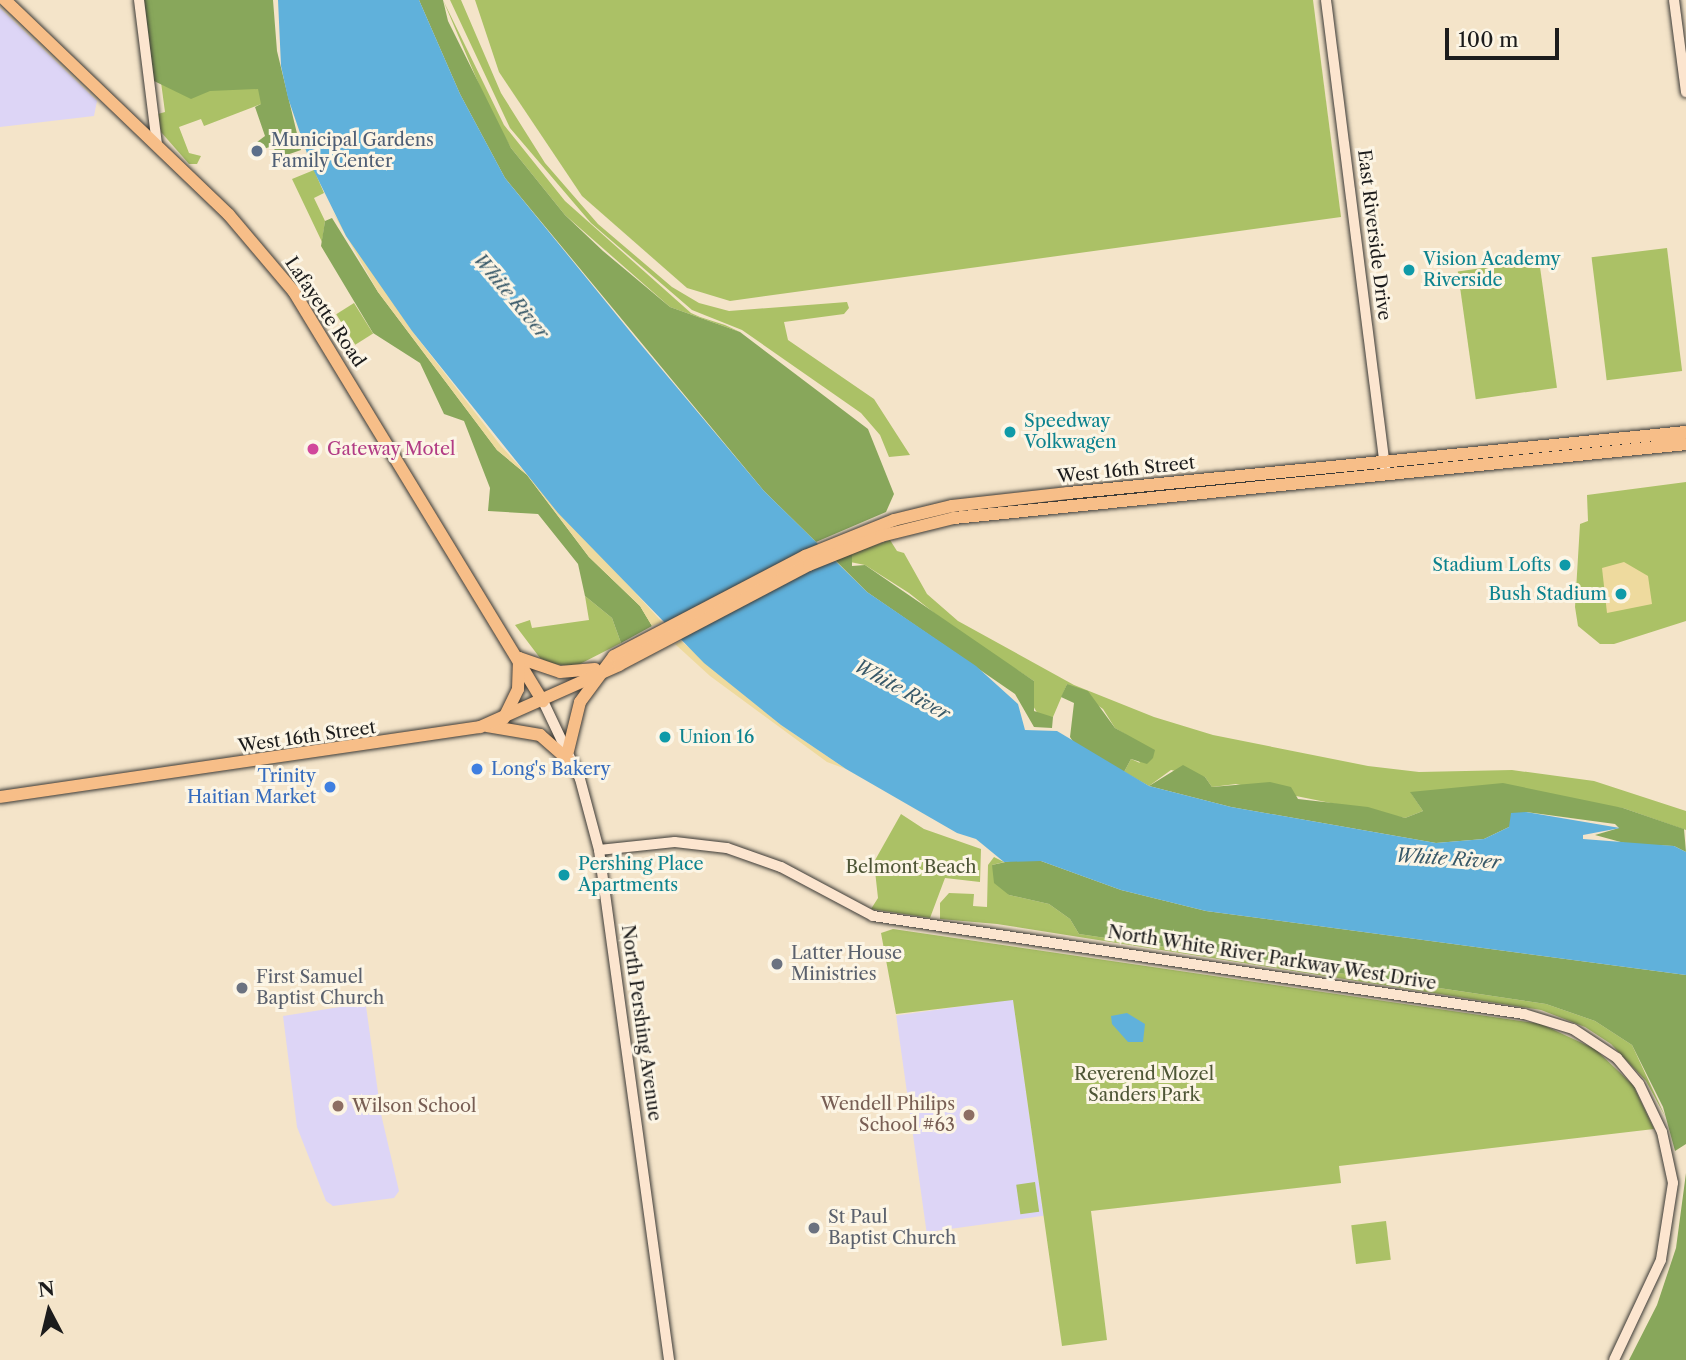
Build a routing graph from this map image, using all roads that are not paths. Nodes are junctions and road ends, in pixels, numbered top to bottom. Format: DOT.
graph roads {
  1 [pos="5,0"];
  2 [pos="139,0"];
  3 [pos="1326,0"];
  4 [pos="1674,0"];
  5 [pos="1686,92"];
  6 [pos="157,145"];
  7 [pos="1686,432"];
  8 [pos="1686,444"];
  9 [pos="1386,468"];
  10 [pos="519,658"];
  11 [pos="606,667"];
  12 [pos="543,701"];
  13 [pos="504,718"];
  14 [pos="483,726"];
  15 [pos="568,751"];
  16 [pos="573,764"];
  17 [pos="0,797"];
  18 [pos="599,850"];
  19 [pos="669,1360"];
  20 [pos="1614,1360"];
  1 -- 6 [label="main road, Lafayette Road"];
  2 -- 6 [label="main road"];
  3 -- 9 [label="main road, East Riverside Drive"];
  4 -- 5 [label="main road"];
  6 -- 10 [label="main road, Lafayette Road"];
  7 -- 9 [label="main road, West 16th Street"];
  8 -- 9 [label="main road, West 16th Street"];
  9 -- 11 [label="main road, West 16th Street"];
  10 -- 11 [label="main road"];
  10 -- 12 [label="main road, Lafayette Road"];
  10 -- 13 [label="main road"];
  11 -- 12 [label="main road, West 16th Street"];
  11 -- 15 [label="main road"];
  12 -- 13 [label="main road, West 16th Street"];
  12 -- 15 [label="main road, North Pershing Avenue"];
  13 -- 14 [label="main road, West 16th Street"];
  14 -- 16 [label="main road"];
  14 -- 17 [label="main road, West 16th Street"];
  15 -- 16 [label="main road, North Pershing Avenue"];
  16 -- 18 [label="main road, North Pershing Avenue"];
  18 -- 19 [label="main road, North Pershing Avenue"];
  18 -- 20 [label="main road, North White River Parkway West Drive"];
}
